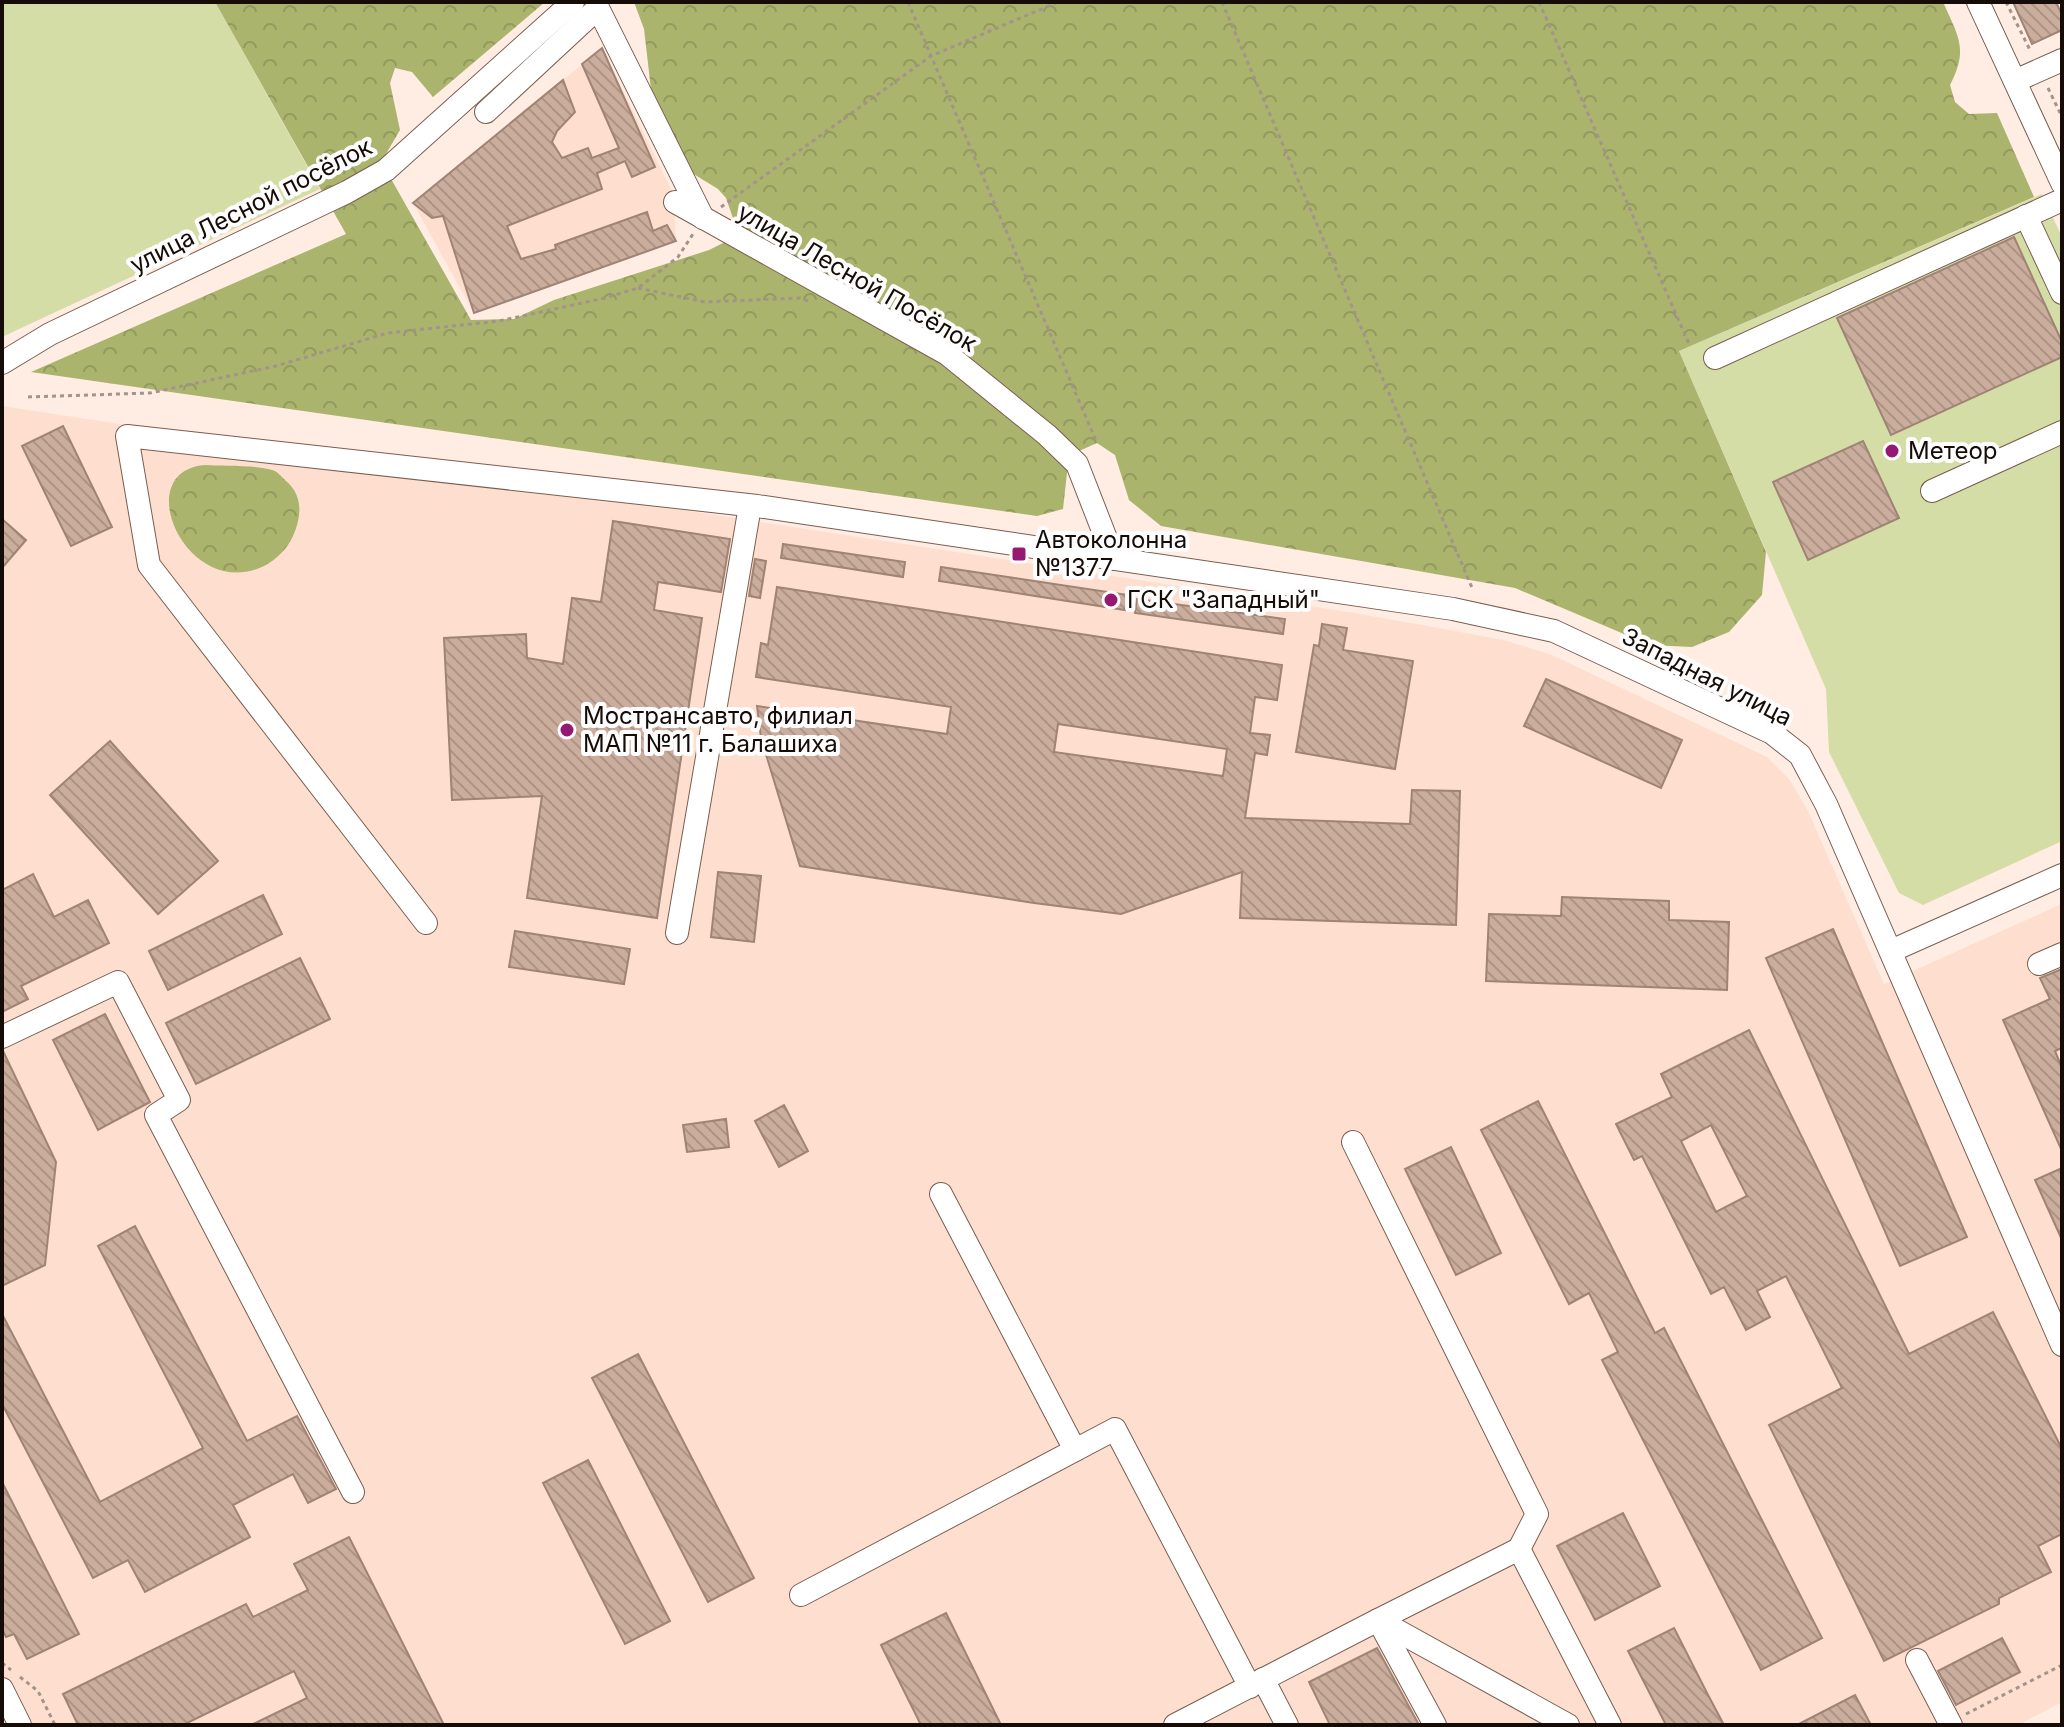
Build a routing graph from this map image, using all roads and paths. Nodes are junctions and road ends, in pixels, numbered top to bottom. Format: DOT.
graph roads {
  1 [pos="573,2"];
  2 [pos="908,2"];
  3 [pos="1058,2"];
  4 [pos="1222,2"];
  5 [pos="1539,2"];
  6 [pos="1978,2"];
  7 [pos="597,5"];
  8 [pos="931,56"];
  9 [pos="2062,60"];
  10 [pos="2015,81"];
  11 [pos="486,112"];
  12 [pos="2062,183"];
  13 [pos="2062,200"];
  14 [pos="675,202"];
  15 [pos="2026,216"];
  16 [pos="703,219"];
  17 [pos="638,288"];
  18 [pos="2062,293"];
  19 [pos="814,304"];
  20 [pos="1690,346"];
  21 [pos="1715,358"];
  22 [pos="2,363"];
  23 [pos="28,397"];
  24 [pos="2062,432"];
  25 [pos="1097,443"];
  26 [pos="1932,491"];
  27 [pos="750,506"];
  28 [pos="1114,559"];
  29 [pos="1473,590"];
  30 [pos="2062,875"];
  31 [pos="426,923"];
  32 [pos="677,933"];
  33 [pos="1891,951"];
  34 [pos="2062,954"];
  35 [pos="2039,964"];
  36 [pos="2,1037"];
  37 [pos="1353,1142"];
  38 [pos="941,1194"];
  39 [pos="2062,1345"];
  40 [pos="1075,1450"];
  41 [pos="353,1492"];
  42 [pos="1519,1549"];
  43 [pos="801,1595"];
  44 [pos="1378,1620"];
  45 [pos="1917,1660"];
  46 [pos="2,1663"];
  47 [pos="2062,1665"];
  48 [pos="1256,1683"];
  49 [pos="2,1689"];
  50 [pos="1950,1724"];
  51 [pos="20,1725"];
  52 [pos="55,1725"];
  53 [pos="1175,1725"];
  54 [pos="1287,1725"];
  55 [pos="1435,1725"];
  56 [pos="1568,1725"];
  57 [pos="1610,1725"];
  1 -- 22 [label="street, улица Лесной посёлок"];
  2 -- 8 [label="path"];
  3 -- 8 [label="path"];
  4 -- 29 [label="path"];
  5 -- 20 [label="path"];
  6 -- 10 [label="street"];
  7 -- 11 [label="street"];
  7 -- 16 [label="street"];
  8 -- 16 [label="path"];
  8 -- 25 [label="path"];
  9 -- 10 [label="street"];
  10 -- 12 [label="street"];
  13 -- 15 [label="street"];
  14 -- 16 [label="street, улица Лесной Посёлок"];
  15 -- 18 [label="street"];
  15 -- 21 [label="street"];
  16 -- 17 [label="path"];
  16 -- 28 [label="street, улица Лесной Посёлок"];
  17 -- 19 [label="path"];
  17 -- 23 [label="path"];
  24 -- 26 [label="street"];
  27 -- 28 [label="street, Западная улица"];
  27 -- 31 [label="street, Западная улица"];
  27 -- 32 [label="street"];
  28 -- 33 [label="street, Западная улица"];
  30 -- 33 [label="street"];
  33 -- 39 [label="street, Западная улица"];
  34 -- 35 [label="street"];
  36 -- 41 [label="street"];
  37 -- 42 [label="street"];
  38 -- 40 [label="street"];
  40 -- 43 [label="street"];
  40 -- 48 [label="street"];
  42 -- 44 [label="street"];
  42 -- 57 [label="street"];
  44 -- 48 [label="street"];
  44 -- 55 [label="street"];
  44 -- 56 [label="street"];
  45 -- 50 [label="street"];
  46 -- 52 [label="path"];
  47 -- 50 [label="path"];
  48 -- 53 [label="street"];
  48 -- 54 [label="street"];
  49 -- 51 [label="street"];
}
